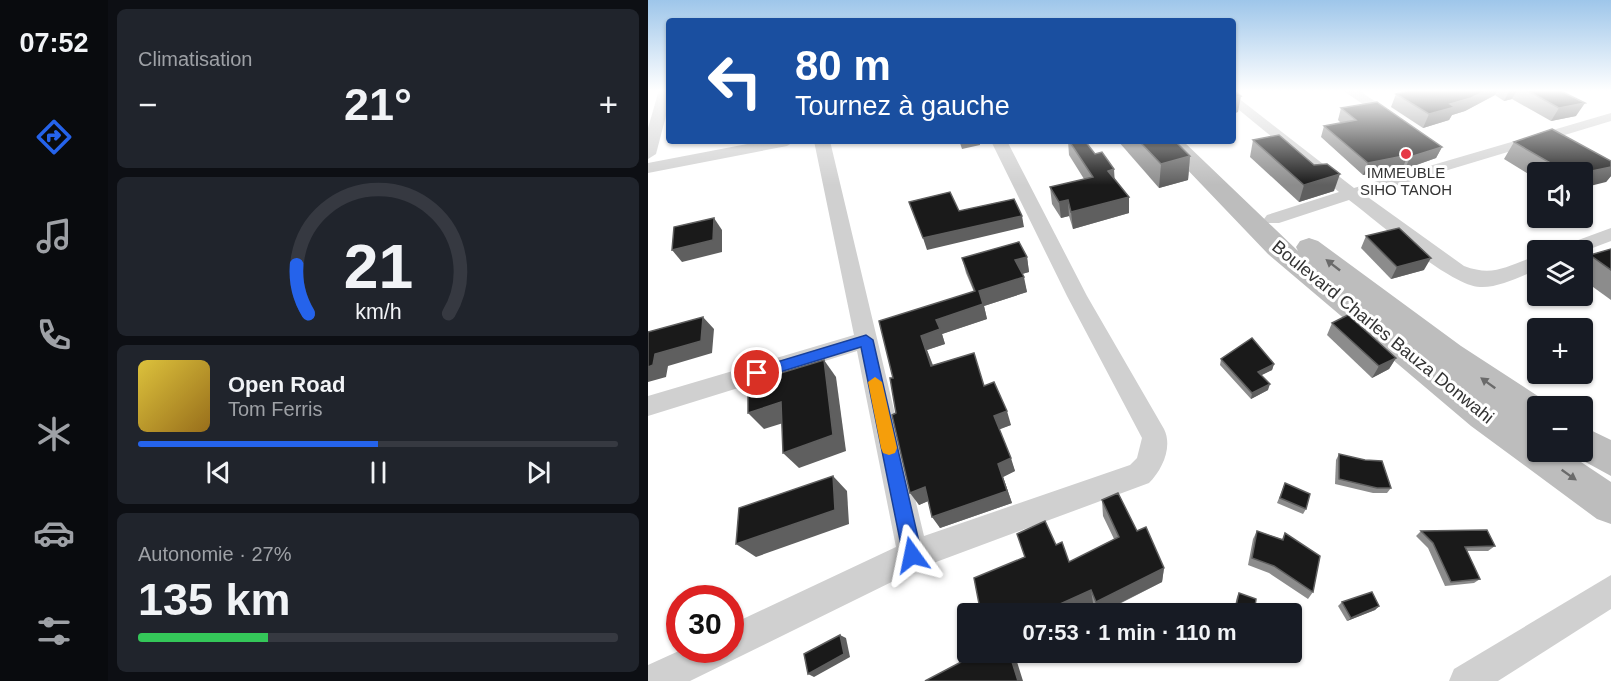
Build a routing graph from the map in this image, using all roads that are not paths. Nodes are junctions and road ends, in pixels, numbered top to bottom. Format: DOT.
graph roads {
  1 [pos="657,122"];
  2 [pos="1262,122"];
  3 [pos="1399,122"];
  4 [pos="1594,122"];
  5 [pos="1410,129"];
  6 [pos="772,144"];
  7 [pos="823,144"];
  8 [pos="1000,144"];
  9 [pos="1174,144"];
  10 [pos="1198,144"];
  11 [pos="1440,148"];
  12 [pos="648,154"];
  13 [pos="1459,160"];
  14 [pos="648,168"];
  15 [pos="1353,195"];
  16 [pos="1273,219"];
  17 [pos="1611,234"];
  18 [pos="1593,241"];
  19 [pos="1527,266"];
  20 [pos="866,340"];
  21 [pos="648,406"];
  22 [pos="1527,408"];
  23 [pos="1611,505"];
  24 [pos="912,555"];
  25 [pos="1611,591"];
  26 [pos="744,636"];
  27 [pos="690,663"];
  28 [pos="652,681"];
  29 [pos="1466,681"];
  1 -- 12 [label="street"];
  2 -- 15 [label="street"];
  3 -- 5 [label="street"];
  4 -- 13 [label="street"];
  6 -- 14 [label="street"];
  7 -- 20 [label="street"];
  8 -- 24 [label="street"];
  9 -- 23 [label="main road, Boulevard Charles Bauza Donwahi, one-way"];
  10 -- 16 [label="main road, Boulevard Charles Bauza Donwahi"];
  11 -- 13 [label="street"];
  13 -- 15 [label="street"];
  15 -- 16 [label="street"];
  15 -- 19 [label="street"];
  22 -- 16 [label="main road, Boulevard Charles Bauza Donwahi, one-way"];
  17 -- 18 [label="street"];
  20 -- 21 [label="street"];
  20 -- 24 [label="street"];
  24 -- 26 [label="street"];
  25 -- 29 [label="street"];
  27 -- 28 [label="street"];
}
